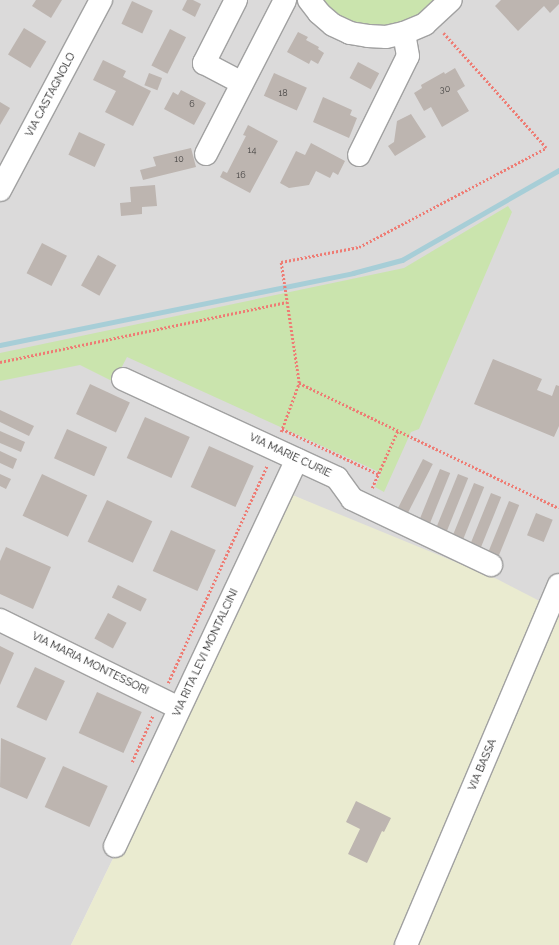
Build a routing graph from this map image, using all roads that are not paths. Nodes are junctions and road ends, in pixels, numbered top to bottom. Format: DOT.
graph roads {
  1 [pos="101,0"];
  2 [pos="236,0"];
  3 [pos="285,0"];
  4 [pos="309,0"];
  5 [pos="451,0"];
  6 [pos="404,33"];
  7 [pos="242,83"];
  8 [pos="206,154"];
  9 [pos="359,156"];
  10 [pos="6,167"];
  11 [pos="0,190"];
  12 [pos="123,379"];
  13 [pos="297,460"];
  14 [pos="491,565"];
  15 [pos="559,585"];
  16 [pos="0,620"];
  17 [pos="170,704"];
  18 [pos="115,846"];
  19 [pos="406,945"];
  1 -- 10 [label="street, VIA CASTAGNOLO"];
  2 -- 7 [label="street"];
  3 -- 7 [label="street"];
  4 -- 6 [label="street"];
  5 -- 6 [label="street"];
  6 -- 9 [label="street"];
  7 -- 8 [label="street"];
  10 -- 11 [label="street, VIA CASTAGNOLO"];
  12 -- 13 [label="street, VIA MARIE CURIE"];
  13 -- 14 [label="street, VIA MARIE CURIE"];
  13 -- 17 [label="street, VIA RITA LEVI MONTALCINI"];
  15 -- 19 [label="street, VIA BASSA"];
  16 -- 17 [label="street, VIA MARIA MONTESSORI"];
  17 -- 18 [label="street, VIA RITA LEVI MONTALCINI"];
}
